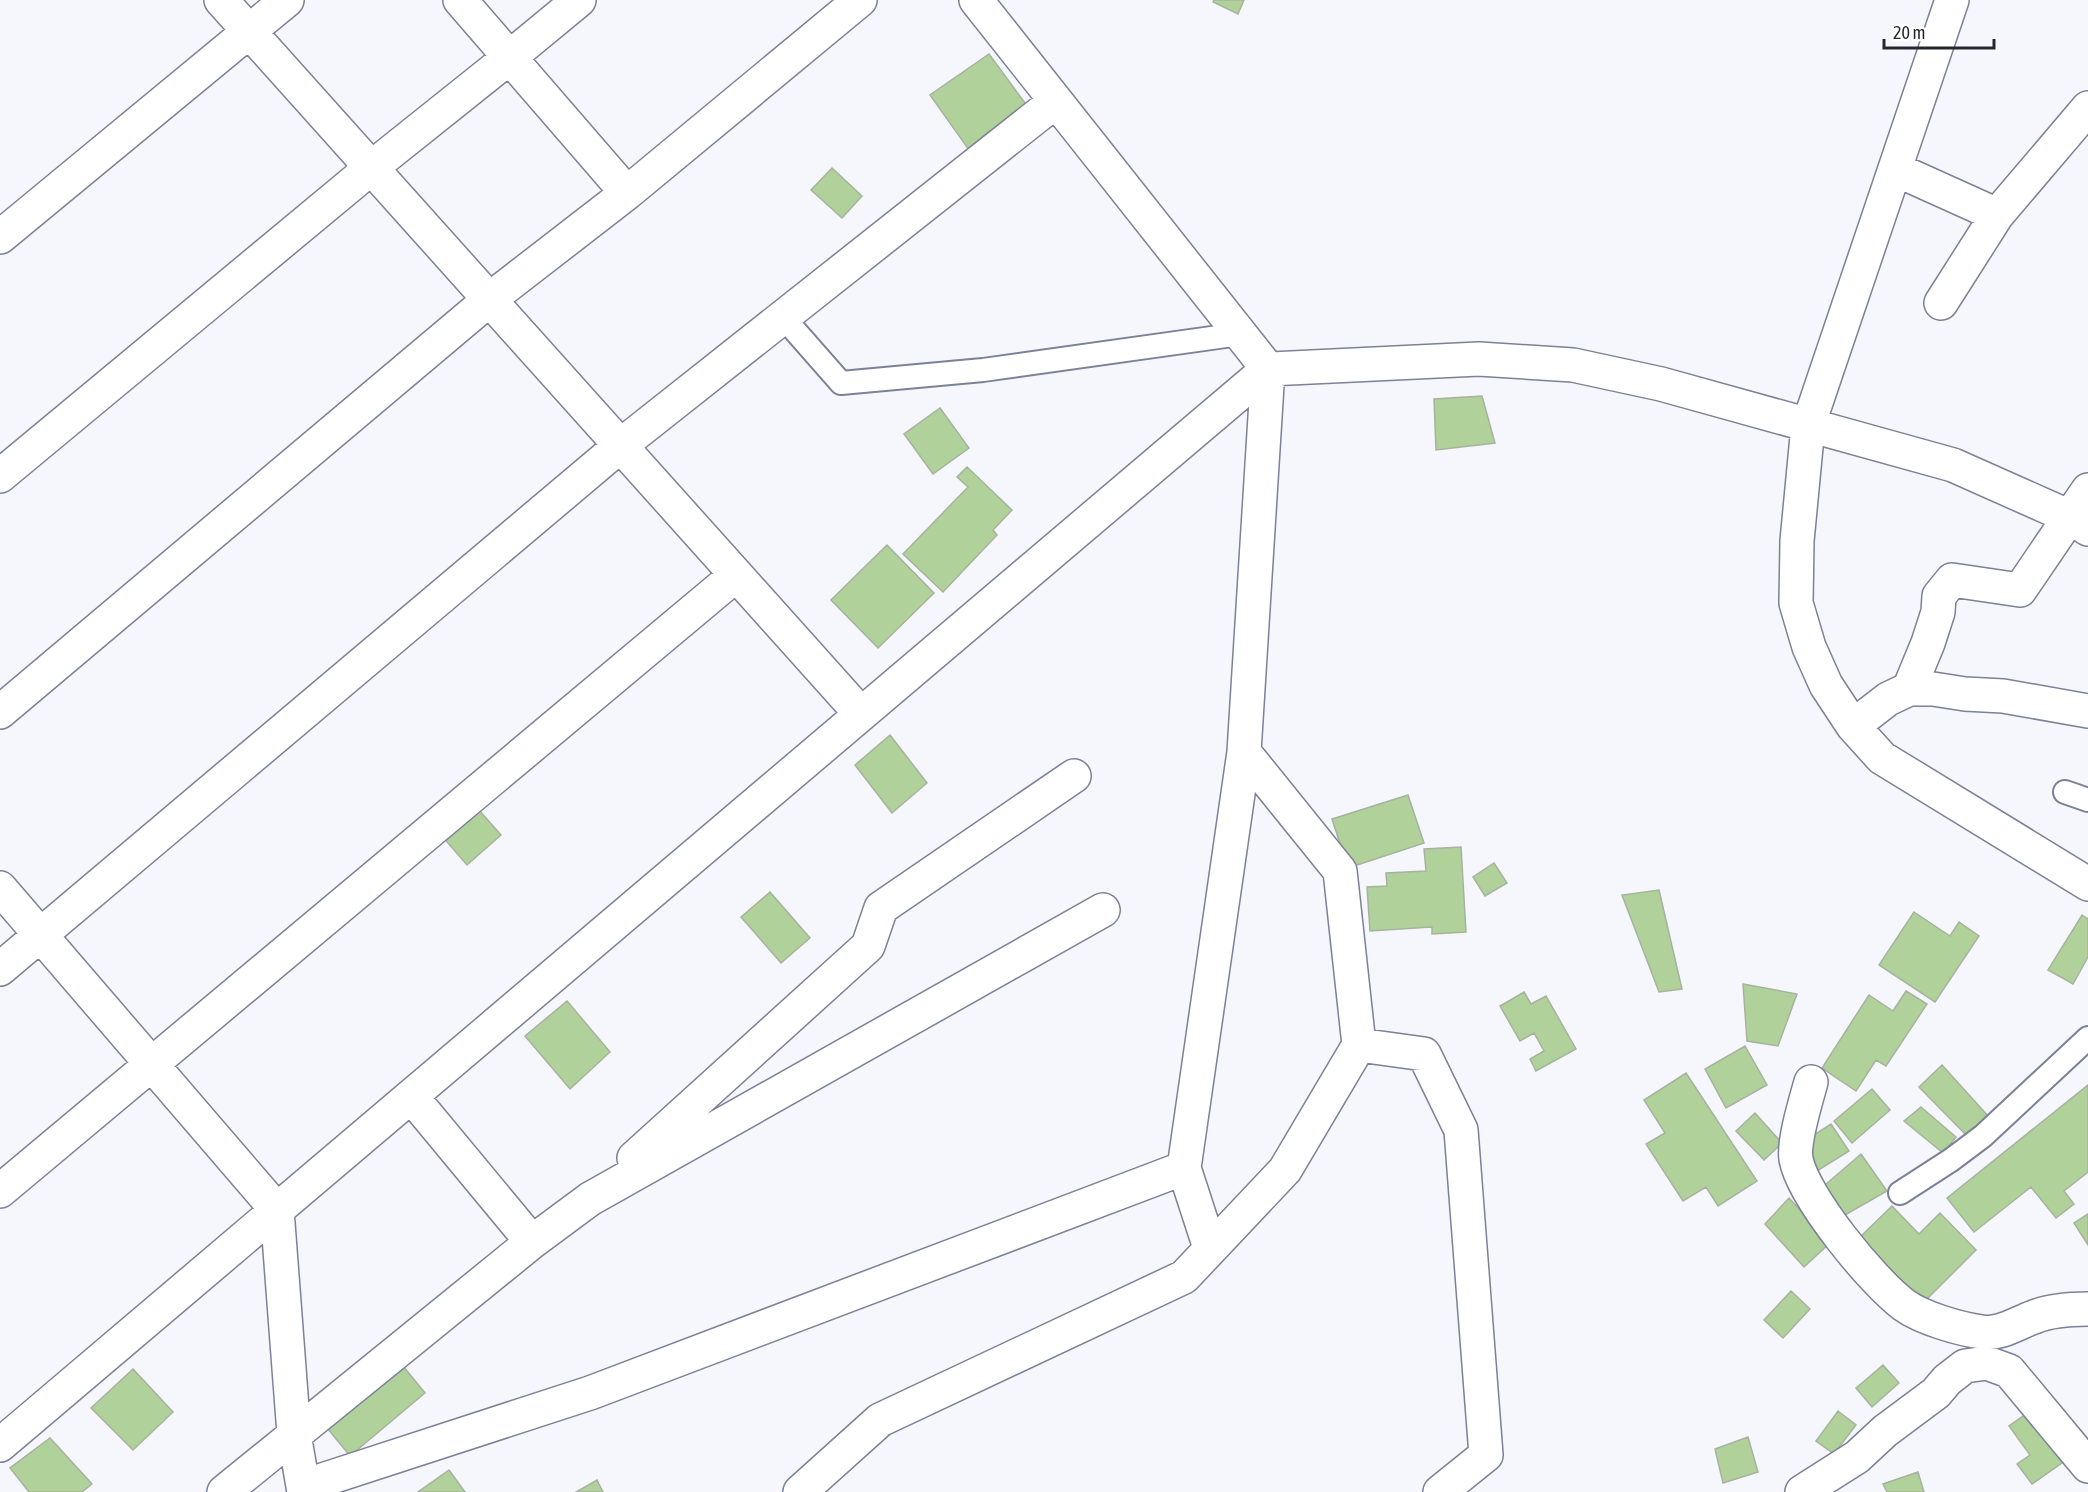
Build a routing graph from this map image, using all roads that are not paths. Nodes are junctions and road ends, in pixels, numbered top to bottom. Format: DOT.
graph roads {
  1 [pos="221,0"];
  2 [pos="288,0"];
  3 [pos="460,0"];
  4 [pos="579,0"];
  5 [pos="860,0"];
  6 [pos="976,0"];
  7 [pos="1952,0"];
  8 [pos="250,32"];
  9 [pos="510,57"];
  10 [pos="1056,101"];
  11 [pos="2088,108"];
  12 [pos="371,168"];
  13 [pos="1895,169"];
  14 [pos="627,194"];
  15 [pos="1997,215"];
  16 [pos="0,237"];
  17 [pos="489,299"];
  18 [pos="1941,303"];
  19 [pos="783,317"];
  20 [pos="1240,334"];
  21 [pos="1268,369"];
  22 [pos="1808,426"];
  23 [pos="620,446"];
  24 [pos="0,476"];
  25 [pos="2088,490"];
  26 [pos="2079,523"];
  27 [pos="736,575"];
  28 [pos="1909,689"];
  29 [pos="2088,711"];
  30 [pos="0,712"];
  31 [pos="861,714"];
  32 [pos="1854,726"];
  33 [pos="1244,752"];
  34 [pos="1074,776"];
  35 [pos="2065,792"];
  36 [pos="2088,800"];
  37 [pos="2088,884"];
  38 [pos="0,888"];
  39 [pos="1103,910"];
  40 [pos="40,935"];
  41 [pos="0,969"];
  42 [pos="2088,1038"];
  43 [pos="1359,1045"];
  44 [pos="151,1065"];
  45 [pos="1810,1083"];
  46 [pos="411,1096"];
  47 [pos="1184,1168"];
  48 [pos="0,1191"];
  49 [pos="1900,1193"];
  50 [pos="590,1199"];
  51 [pos="276,1210"];
  52 [pos="531,1242"];
  53 [pos="1210,1248"];
  54 [pos="2088,1309"];
  55 [pos="294,1434"];
  56 [pos="0,1445"];
  57 [pos="2088,1466"];
  58 [pos="304,1489"];
  59 [pos="224,1492"];
  60 [pos="800,1492"];
  61 [pos="1440,1492"];
  62 [pos="1802,1492"];
  1 -- 8 [label="street"];
  2 -- 8 [label="street"];
  3 -- 9 [label="street"];
  4 -- 9 [label="street"];
  5 -- 14 [label="street"];
  6 -- 10 [label="street"];
  7 -- 13 [label="street"];
  8 -- 12 [label="street"];
  8 -- 16 [label="street"];
  9 -- 12 [label="street"];
  9 -- 14 [label="street"];
  10 -- 19 [label="street"];
  10 -- 20 [label="street"];
  11 -- 15 [label="street"];
  12 -- 17 [label="street"];
  12 -- 24 [label="street"];
  13 -- 15 [label="street"];
  13 -- 22 [label="street"];
  14 -- 17 [label="street"];
  15 -- 18 [label="street"];
  17 -- 23 [label="street"];
  17 -- 30 [label="street"];
  19 -- 20 [label="lane"];
  19 -- 23 [label="street"];
  20 -- 21 [label="street"];
  21 -- 22 [label="street"];
  21 -- 31 [label="street"];
  21 -- 33 [label="street"];
  22 -- 26 [label="street"];
  22 -- 32 [label="street"];
  23 -- 27 [label="street"];
  23 -- 40 [label="street"];
  25 -- 26 [label="street"];
  26 -- 28 [label="street"];
  27 -- 31 [label="street"];
  27 -- 44 [label="street"];
  28 -- 29 [label="street"];
  28 -- 32 [label="street"];
  31 -- 46 [label="street"];
  32 -- 37 [label="street"];
  33 -- 43 [label="street"];
  33 -- 47 [label="street"];
  34 -- 50 [label="street"];
  35 -- 36 [label="lane"];
  38 -- 40 [label="street"];
  39 -- 50 [label="street"];
  40 -- 41 [label="street"];
  40 -- 44 [label="street"];
  42 -- 49 [label="lane"];
  43 -- 53 [label="street"];
  43 -- 61 [label="street"];
  44 -- 48 [label="street"];
  44 -- 51 [label="street"];
  45 -- 54 [label="street"];
  46 -- 51 [label="street"];
  46 -- 52 [label="street"];
  47 -- 53 [label="street"];
  47 -- 58 [label="street"];
  50 -- 52 [label="street"];
  51 -- 55 [label="street"];
  51 -- 56 [label="street"];
  52 -- 55 [label="street"];
  53 -- 60 [label="street"];
  55 -- 58 [label="street"];
  55 -- 59 [label="street"];
  57 -- 62 [label="street"];
}
